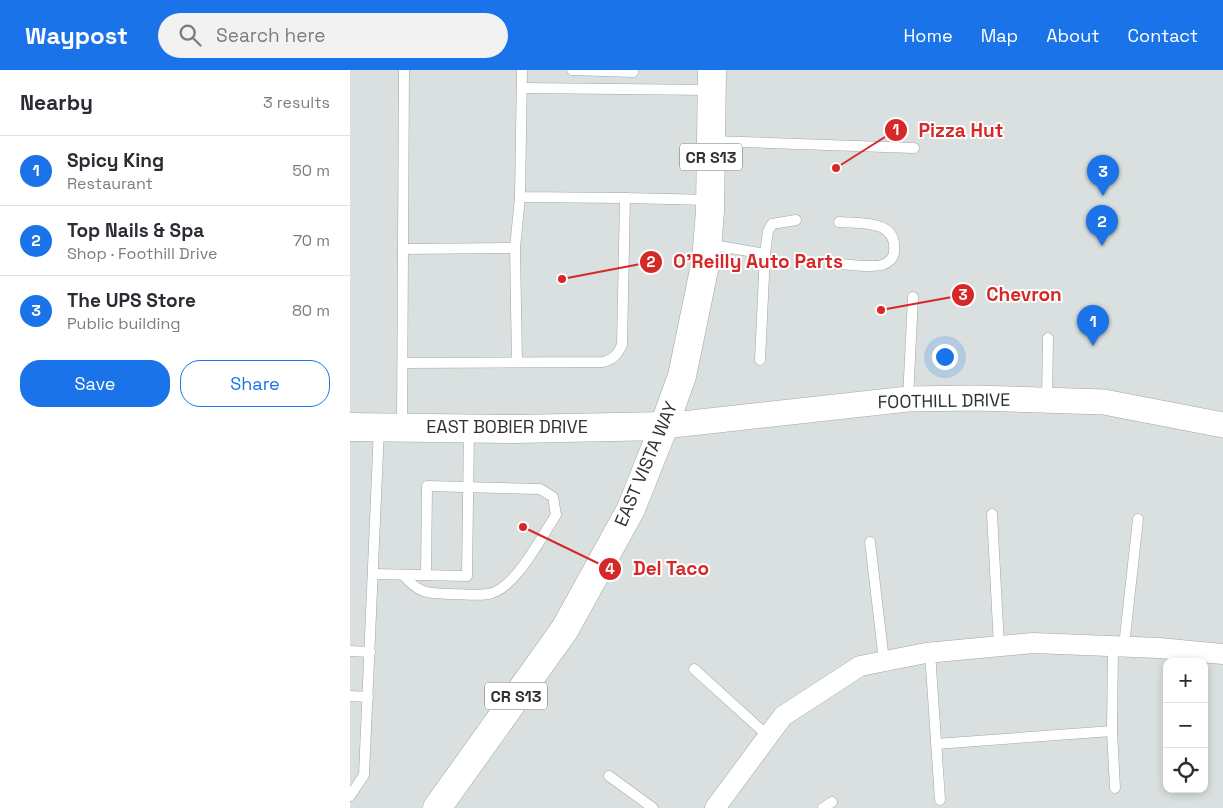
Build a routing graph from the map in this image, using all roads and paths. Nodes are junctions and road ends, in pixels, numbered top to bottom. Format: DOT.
graph roads {
  1 [pos="404,70"];
  2 [pos="522,70"];
  3 [pos="572,70"];
  4 [pos="633,71"];
  5 [pos="712,80"];
  6 [pos="522,88"];
  7 [pos="632,90"];
  8 [pos="711,141"];
  9 [pos="914,148"];
  10 [pos="520,197"];
  11 [pos="625,198"];
  12 [pos="711,200"];
  13 [pos="796,220"];
  14 [pos="838,222"];
  15 [pos="707,244"];
  16 [pos="515,248"];
  17 [pos="403,249"];
  18 [pos="765,254"];
  19 [pos="835,264"];
  20 [pos="913,297"];
  21 [pos="1048,338"];
  22 [pos="760,360"];
  23 [pos="517,362"];
  24 [pos="403,363"];
  25 [pos="908,399"];
  26 [pos="1048,400"];
  27 [pos="1223,425"];
  28 [pos="350,426"];
  29 [pos="664,426"];
  30 [pos="391,427"];
  31 [pos="469,428"];
  32 [pos="469,487"];
  33 [pos="992,514"];
  34 [pos="1138,519"];
  35 [pos="870,542"];
  36 [pos="373,574"];
  37 [pos="403,575"];
  38 [pos="426,575"];
  39 [pos="999,646"];
  40 [pos="1119,646"];
  41 [pos="350,652"];
  42 [pos="370,652"];
  43 [pos="930,652"];
  44 [pos="1223,654"];
  45 [pos="884,662"];
  46 [pos="694,669"];
  47 [pos="350,696"];
  48 [pos="368,697"];
  49 [pos="1112,731"];
  50 [pos="768,736"];
  51 [pos="936,744"];
  52 [pos="609,776"];
  53 [pos="1115,788"];
  54 [pos="350,796"];
  55 [pos="940,800"];
  56 [pos="832,802"];
  57 [pos="721,805"];
  58 [pos="437,808"];
  59 [pos="653,808"];
  60 [pos="823,808"];
  1 -- 17 [label="lane"];
  2 -- 6 [label="lane"];
  3 -- 4 [label="lane"];
  4 -- 7 [label="lane"];
  5 -- 7 [label="lane"];
  5 -- 8 [label="main road, EAST VISTA WAY / CR S13"];
  6 -- 7 [label="lane"];
  6 -- 10 [label="lane"];
  8 -- 9 [label="lane"];
  8 -- 12 [label="main road, EAST VISTA WAY / CR S13"];
  10 -- 11 [label="lane"];
  10 -- 16 [label="lane"];
  11 -- 12 [label="lane"];
  11 -- 23 [label="lane"];
  12 -- 15 [label="main road, EAST VISTA WAY / CR S13"];
  13 -- 18 [label="lane"];
  14 -- 19 [label="lane"];
  15 -- 18 [label="lane"];
  15 -- 29 [label="main road, EAST VISTA WAY / CR S13"];
  16 -- 17 [label="lane"];
  16 -- 23 [label="lane"];
  17 -- 24 [label="lane"];
  18 -- 22 [label="lane"];
  20 -- 25 [label="lane"];
  21 -- 26 [label="lane"];
  23 -- 24 [label="lane"];
  24 -- 30 [label="lane"];
  25 -- 26 [label="street, FOOTHILL DRIVE"];
  25 -- 29 [label="street, FOOTHILL DRIVE"];
  26 -- 27 [label="street, FOOTHILL DRIVE"];
  28 -- 30 [label="main road, EAST BOBIER DRIVE"];
  29 -- 31 [label="main road, EAST BOBIER DRIVE"];
  29 -- 58 [label="main road, EAST VISTA WAY / CR S13"];
  30 -- 31 [label="main road, EAST BOBIER DRIVE"];
  30 -- 36 [label="lane"];
  31 -- 32 [label="lane"];
  32 -- 37 [label="lane"];
  32 -- 38 [label="lane"];
  32 -- 38 [label="lane"];
  33 -- 39 [label="lane"];
  34 -- 40 [label="lane"];
  35 -- 45 [label="lane"];
  36 -- 37 [label="lane"];
  36 -- 42 [label="lane"];
  37 -- 38 [label="lane"];
  39 -- 40 [label="street"];
  39 -- 43 [label="street"];
  40 -- 44 [label="street"];
  40 -- 49 [label="lane"];
  41 -- 42 [label="lane"];
  42 -- 48 [label="lane"];
  43 -- 45 [label="street"];
  43 -- 51 [label="lane"];
  45 -- 50 [label="street"];
  46 -- 50 [label="lane"];
  47 -- 48 [label="lane"];
  48 -- 54 [label="lane"];
  49 -- 51 [label="lane"];
  49 -- 53 [label="lane"];
  50 -- 57 [label="street"];
  51 -- 55 [label="lane"];
  52 -- 59 [label="lane"];
  56 -- 60 [label="lane"];
}
